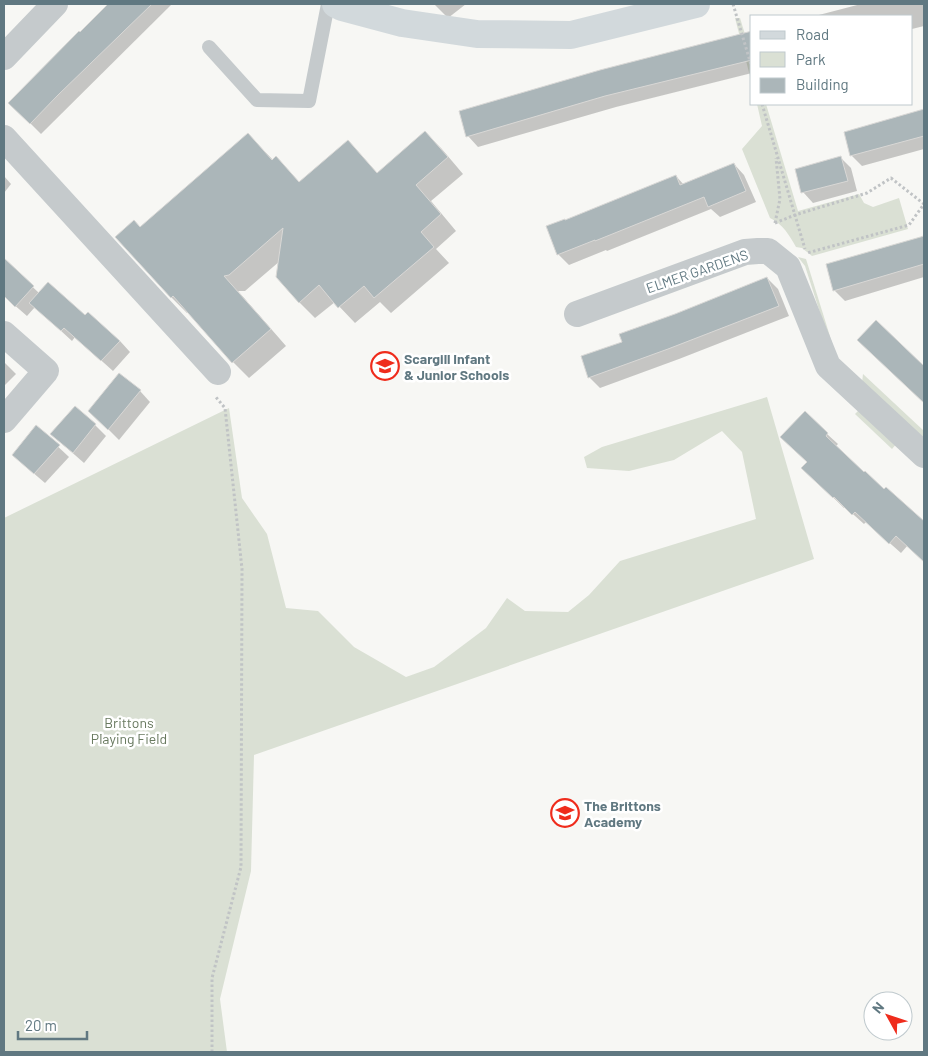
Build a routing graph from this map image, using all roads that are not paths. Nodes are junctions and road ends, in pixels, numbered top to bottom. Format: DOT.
graph roads {
  1 [pos="55,4"];
  2 [pos="328,4"];
  3 [pos="336,4"];
  4 [pos="696,4"];
  5 [pos="210,47"];
  6 [pos="4,57"];
  7 [pos="4,138"];
  8 [pos="577,314"];
  9 [pos="4,334"];
  10 [pos="218,372"];
  11 [pos="4,420"];
  12 [pos="924,455"];
  1 -- 6 [label="street"];
  2 -- 5 [label="lane"];
  3 -- 4 [label="street"];
  7 -- 10 [label="street"];
  8 -- 12 [label="street, ELMER GARDENS"];
  9 -- 11 [label="street"];
}
